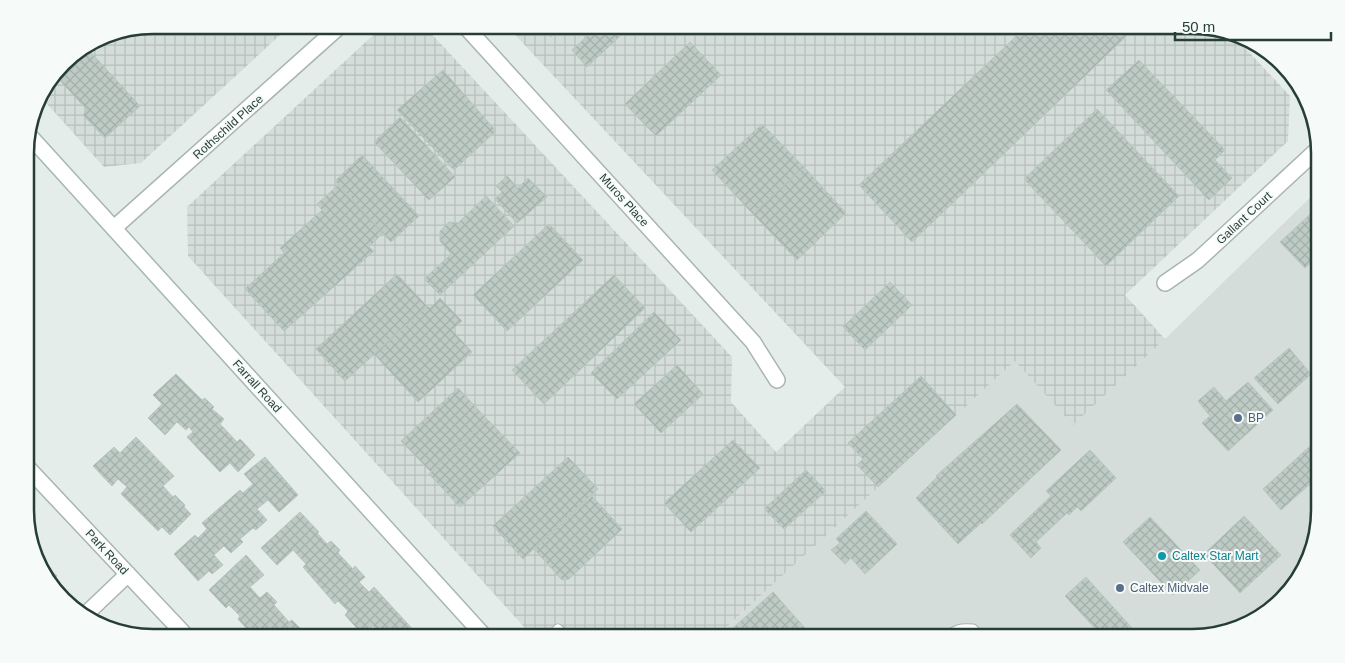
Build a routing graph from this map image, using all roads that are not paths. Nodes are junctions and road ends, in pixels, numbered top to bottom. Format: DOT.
graph roads {
  1 [pos="331,34"];
  2 [pos="472,34"];
  3 [pos="34,141"];
  4 [pos="1311,155"];
  5 [pos="114,228"];
  6 [pos="1165,283"];
  7 [pos="777,380"];
  8 [pos="34,474"];
  9 [pos="128,574"];
  10 [pos="89,610"];
  11 [pos="180,629"];
  12 [pos="475,629"];
  13 [pos="960,629"];
  14 [pos="974,629"];
  1 -- 5 [label="street, Rothschild Place"];
  2 -- 7 [label="street, Muros Place"];
  3 -- 5 [label="street, Farrall Road"];
  4 -- 6 [label="street, Gallant Court"];
  5 -- 12 [label="street, Farrall Road"];
  8 -- 9 [label="street, Park Road"];
  9 -- 10 [label="street"];
  9 -- 11 [label="street, Park Road"];
  13 -- 14 [label="lane"];
}
